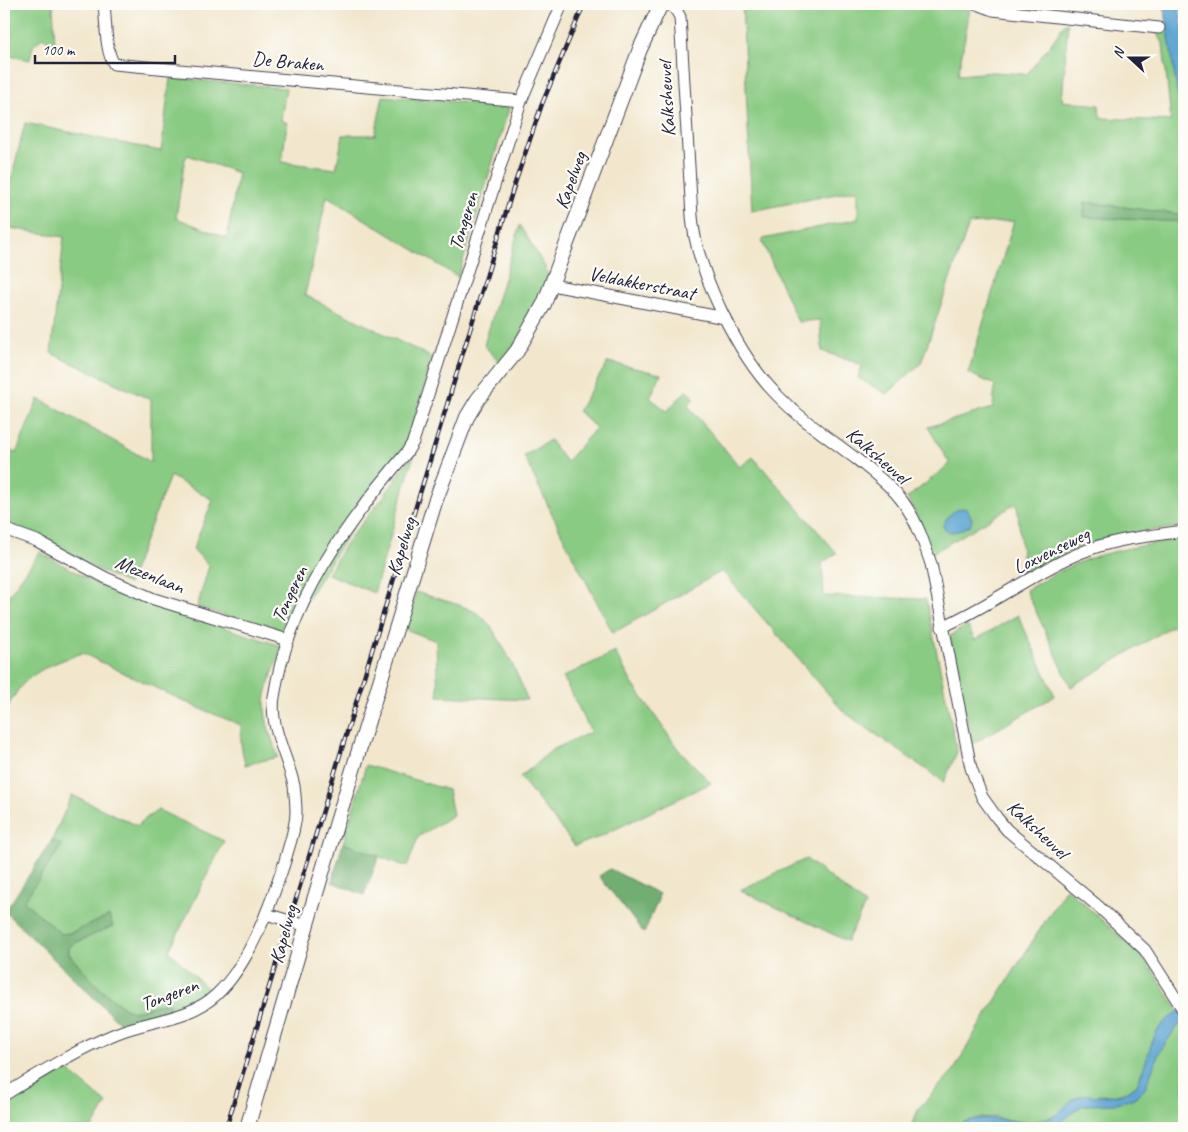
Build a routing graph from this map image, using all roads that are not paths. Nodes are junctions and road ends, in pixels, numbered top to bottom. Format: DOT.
graph roads {
  1 [pos="104,4"];
  2 [pos="562,4"];
  3 [pos="661,4"];
  4 [pos="669,4"];
  5 [pos="977,4"];
  6 [pos="1159,28"];
  7 [pos="520,101"];
  8 [pos="552,285"];
  9 [pos="725,318"];
  10 [pos="4,529"];
  11 [pos="1184,532"];
  12 [pos="942,627"];
  13 [pos="288,640"];
  14 [pos="266,914"];
  15 [pos="306,926"];
  16 [pos="1183,1008"];
  17 [pos="4,1095"];
  18 [pos="247,1128"];
  1 -- 7 [label="street, De Braken"];
  2 -- 7 [label="street, Tongeren"];
  3 -- 8 [label="main road, Kapelweg"];
  4 -- 9 [label="street, Kalksheuvel"];
  5 -- 6 [label="street"];
  7 -- 13 [label="street, Tongeren"];
  8 -- 9 [label="street, Veldakkerstraat"];
  8 -- 15 [label="main road, Kapelweg"];
  9 -- 12 [label="street, Kalksheuvel"];
  10 -- 13 [label="street, Mezenlaan"];
  11 -- 12 [label="street, Loxvenseweg"];
  12 -- 16 [label="street, Kalksheuvel"];
  13 -- 14 [label="street, Tongeren"];
  14 -- 15 [label="street"];
  14 -- 17 [label="street, Tongeren"];
  15 -- 18 [label="main road, Kapelweg"];
}
